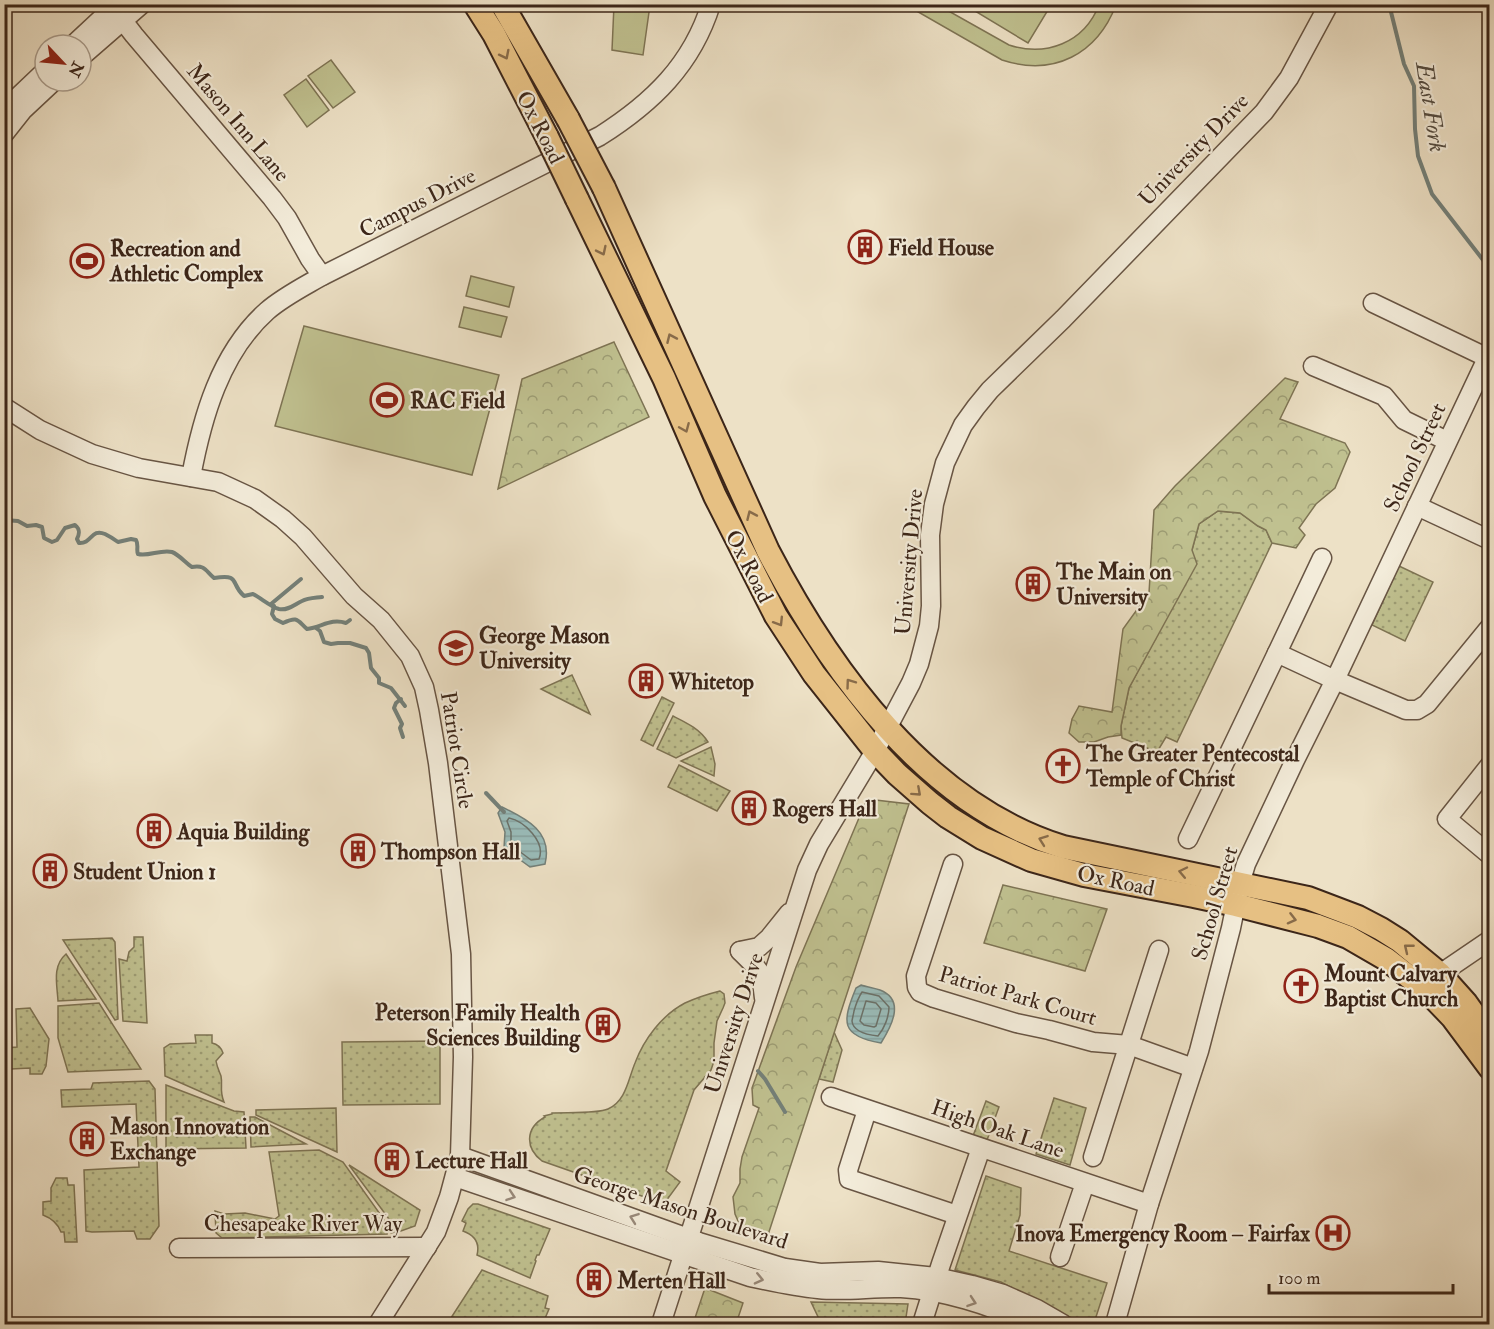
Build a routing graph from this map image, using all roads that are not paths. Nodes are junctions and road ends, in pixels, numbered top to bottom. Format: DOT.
graph roads {
  1 [pos="142,4"];
  2 [pos="475,4"];
  3 [pos="502,4"];
  4 [pos="711,4"];
  5 [pos="1329,4"];
  6 [pos="116,10"];
  7 [pos="88,33"];
  8 [pos="93,41"];
  9 [pos="33,82"];
  10 [pos="41,93"];
  11 [pos="4,110"];
  12 [pos="4,134"];
  13 [pos="322,276"];
  14 [pos="1373,303"];
  15 [pos="1489,356"];
  16 [pos="1313,366"];
  17 [pos="4,407"];
  18 [pos="1447,441"];
  19 [pos="191,477"];
  20 [pos="1417,506"];
  21 [pos="1490,540"];
  22 [pos="1322,558"];
  23 [pos="1490,627"];
  24 [pos="1277,653"];
  25 [pos="1335,680"];
  26 [pos="887,728"];
  27 [pos="875,751"];
  28 [pos="1490,765"];
  29 [pos="1188,839"];
  30 [pos="1490,855"];
  31 [pos="953,864"];
  32 [pos="1238,895"];
  33 [pos="795,906"];
  34 [pos="1490,939"];
  35 [pos="1159,950"];
  36 [pos="1433,982"];
  37 [pos="765,1002"];
  38 [pos="1490,1037"];
  39 [pos="1129,1045"];
  40 [pos="1195,1063"];
  41 [pos="1490,1068"];
  42 [pos="831,1097"];
  43 [pos="867,1110"];
  44 [pos="981,1148"];
  45 [pos="460,1156"];
  46 [pos="1094,1157"];
  47 [pos="455,1177"];
  48 [pos="1085,1183"];
  49 [pos="1149,1204"];
  50 [pos="957,1215"];
  51 [pos="686,1246"];
  52 [pos="427,1247"];
  53 [pos="179,1248"];
  54 [pos="1060,1257"];
  55 [pos="934,1284"];
  56 [pos="378,1324"];
  57 [pos="661,1324"];
  58 [pos="922,1324"];
  59 [pos="1028,1324"];
  60 [pos="1063,1324"];
  61 [pos="1115,1324"];
  1 -- 6 [label="street"];
  2 -- 27 [label="main road, Ox Road, one-way, bridge"];
  26 -- 3 [label="main road, Ox Road, one-way, bridge"];
  4 -- 13 [label="street, Campus Drive"];
  5 -- 26 [label="street, University Drive"];
  6 -- 7 [label="street"];
  6 -- 8 [label="street"];
  6 -- 13 [label="street, Mason Inn Lane"];
  9 -- 11 [label="street"];
  10 -- 12 [label="street"];
  13 -- 19 [label="street, Campus Drive"];
  14 -- 15 [label="street"];
  15 -- 18 [label="street, School Street"];
  16 -- 18 [label="street"];
  17 -- 19 [label="street, Patriot Circle"];
  18 -- 20 [label="street, School Street"];
  19 -- 45 [label="street, Patriot Circle"];
  20 -- 21 [label="street"];
  20 -- 25 [label="street, School Street"];
  22 -- 24 [label="street"];
  23 -- 25 [label="street"];
  24 -- 25 [label="street"];
  24 -- 29 [label="street"];
  25 -- 32 [label="street, School Street"];
  26 -- 27 [label="street, University Drive"];
  32 -- 26 [label="main road, Ox Road, one-way"];
  27 -- 32 [label="main road, Ox Road, one-way"];
  27 -- 33 [label="street, University Drive"];
  28 -- 30 [label="street"];
  31 -- 39 [label="street, Patriot Park Court"];
  32 -- 36 [label="main road"];
  32 -- 40 [label="street, School Street"];
  33 -- 37 [label="street, University Drive"];
  33 -- 37 [label="street"];
  34 -- 36 [label="street"];
  35 -- 39 [label="street"];
  36 -- 38 [label="main road"];
  36 -- 41 [label="main road"];
  37 -- 51 [label="street, University Drive"];
  39 -- 40 [label="street, Patriot Park Court"];
  39 -- 46 [label="street"];
  40 -- 49 [label="street, School Street"];
  42 -- 43 [label="street, High Oak Lane"];
  43 -- 44 [label="street, High Oak Lane"];
  43 -- 50 [label="street"];
  44 -- 48 [label="street, High Oak Lane"];
  44 -- 50 [label="street"];
  45 -- 47 [label="street, Patriot Circle"];
  51 -- 45 [label="street, George Mason Boulevard, one-way"];
  47 -- 51 [label="street, George Mason Boulevard, one-way"];
  47 -- 52 [label="street, Patriot Circle"];
  48 -- 49 [label="street, High Oak Lane"];
  48 -- 54 [label="street"];
  49 -- 61 [label="street, School Street"];
  50 -- 55 [label="street"];
  51 -- 55 [label="street, George Mason Boulevard"];
  51 -- 57 [label="street, University Drive"];
  52 -- 53 [label="street, Chesapeake River Way"];
  52 -- 56 [label="street, Patriot Circle"];
  55 -- 58 [label="street"];
  55 -- 59 [label="street, George Mason Boulevard, one-way"];
  55 -- 60 [label="street, George Mason Boulevard"];
}
